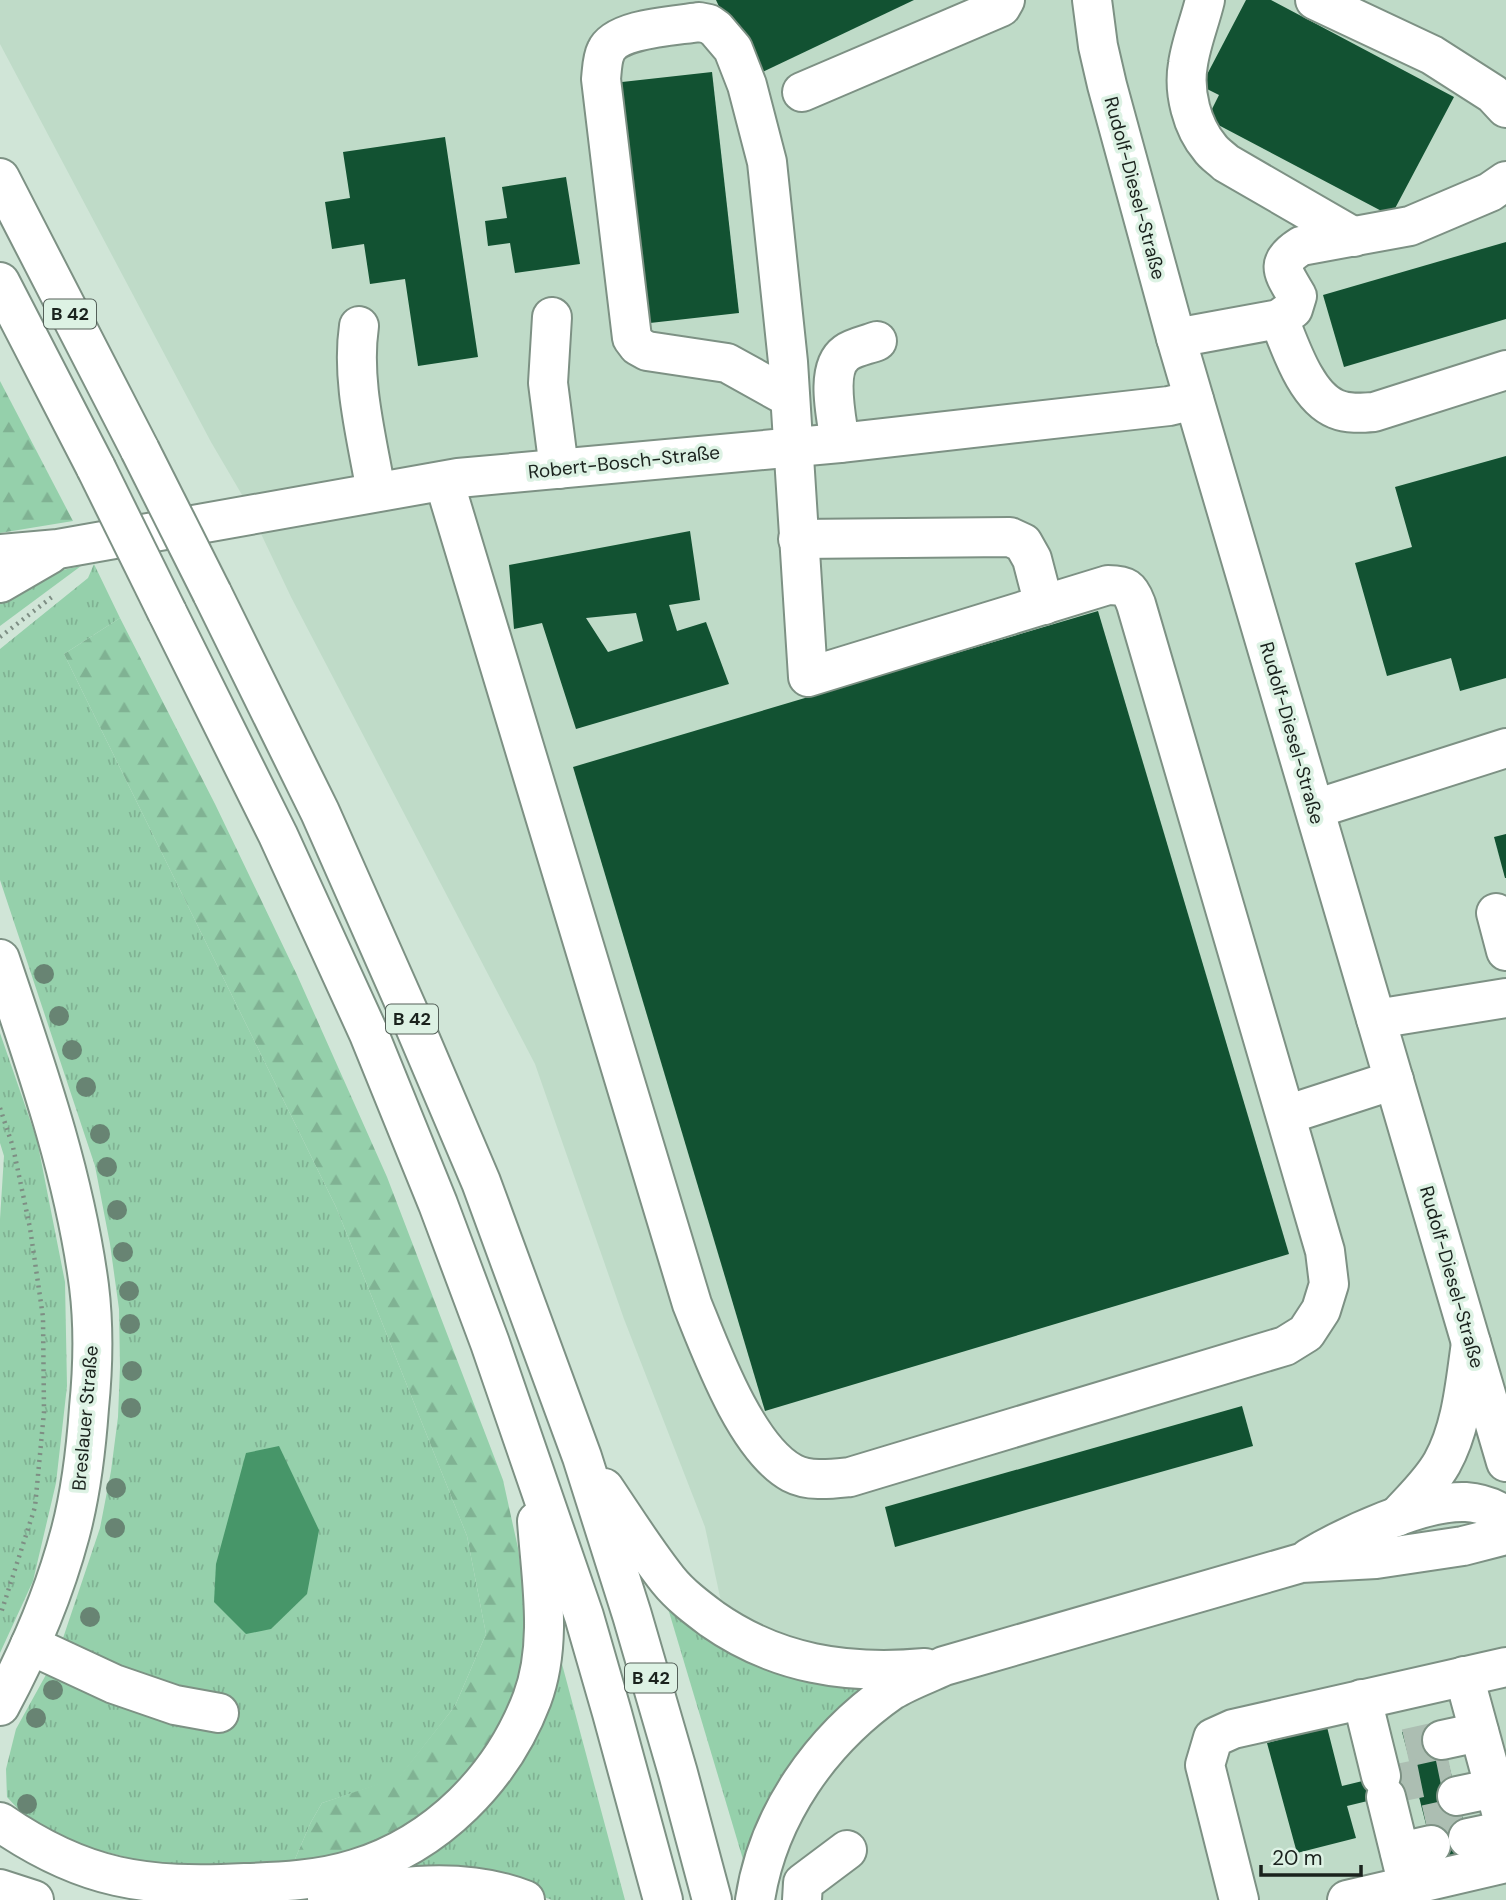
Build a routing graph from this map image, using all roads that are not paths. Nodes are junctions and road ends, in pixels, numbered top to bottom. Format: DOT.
graph roads {
  1 [pos="1005,0"];
  2 [pos="1092,0"];
  3 [pos="1205,0"];
  4 [pos="1315,0"];
  5 [pos="802,92"];
  6 [pos="1506,108"];
  7 [pos="0,178"];
  8 [pos="1506,181"];
  9 [pos="1354,237"];
  10 [pos="0,282"];
  11 [pos="552,317"];
  12 [pos="1279,319"];
  13 [pos="359,326"];
  14 [pos="1176,338"];
  15 [pos="877,341"];
  16 [pos="1506,370"];
  17 [pos="790,398"];
  18 [pos="1194,400"];
  19 [pos="840,443"];
  20 [pos="793,447"];
  21 [pos="559,469"];
  22 [pos="444,481"];
  23 [pos="376,492"];
  24 [pos="798,539"];
  25 [pos="58,549"];
  26 [pos="0,554"];
  27 [pos="0,583"];
  28 [pos="1044,605"];
  29 [pos="1506,748"];
  30 [pos="1315,809"];
  31 [pos="1496,913"];
  32 [pos="1506,951"];
  33 [pos="0,959"];
  34 [pos="1506,998"];
  35 [pos="1376,1019"];
  36 [pos="1394,1080"];
  37 [pos="1286,1115"];
  38 [pos="1471,1343"];
  39 [pos="582,1457"];
  40 [pos="1506,1462"];
  41 [pos="534,1470"];
  42 [pos="1506,1516"];
  43 [pos="1396,1517"];
  44 [pos="1506,1535"];
  45 [pos="1301,1563"];
  46 [pos="30,1645"];
  47 [pos="944,1666"];
  48 [pos="1506,1667"];
  49 [pos="1464,1676"];
  50 [pos="1362,1699"];
  51 [pos="0,1706"];
  52 [pos="219,1713"];
  53 [pos="1495,1792"];
  54 [pos="1419,1806"];
  55 [pos="0,1822"];
  56 [pos="847,1850"];
  57 [pos="1506,1863"];
  58 [pos="0,1889"];
  59 [pos="34,1900"];
  60 [pos="318,1900"];
  61 [pos="524,1900"];
  62 [pos="663,1900"];
  63 [pos="712,1900"];
  64 [pos="755,1900"];
  65 [pos="802,1900"];
  66 [pos="1239,1900"];
  67 [pos="1347,1900"];
  1 -- 5 [label="main road"];
  2 -- 14 [label="main road, Rudolf-Diesel-Straße"];
  3 -- 9 [label="main road"];
  4 -- 6 [label="main road"];
  7 -- 39 [label="main road, B 42, bridge"];
  8 -- 9 [label="main road"];
  9 -- 12 [label="main road"];
  10 -- 41 [label="main road, B 42, bridge"];
  11 -- 21 [label="main road"];
  12 -- 14 [label="main road"];
  12 -- 16 [label="main road"];
  13 -- 23 [label="main road"];
  14 -- 18 [label="main road, Rudolf-Diesel-Straße"];
  15 -- 19 [label="main road"];
  17 -- 17 [label="main road"];
  17 -- 20 [label="main road"];
  18 -- 19 [label="main road, Robert-Bosch-Straße"];
  18 -- 30 [label="main road, Rudolf-Diesel-Straße"];
  19 -- 20 [label="main road, Robert-Bosch-Straße"];
  20 -- 21 [label="main road, Robert-Bosch-Straße"];
  20 -- 24 [label="main road"];
  21 -- 22 [label="main road, Robert-Bosch-Straße"];
  22 -- 23 [label="main road, Robert-Bosch-Straße"];
  22 -- 37 [label="main road"];
  23 -- 25 [label="main road, Robert-Bosch-Straße"];
  24 -- 28 [label="main road"];
  24 -- 28 [label="main road"];
  25 -- 26 [label="main road, Robert-Bosch-Straße"];
  25 -- 27 [label="main road, Robert-Bosch-Straße"];
  28 -- 37 [label="main road"];
  29 -- 30 [label="main road"];
  30 -- 35 [label="main road, Rudolf-Diesel-Straße"];
  31 -- 32 [label="main road"];
  33 -- 46 [label="main road, Breslauer Straße"];
  34 -- 35 [label="main road"];
  35 -- 36 [label="main road, Rudolf-Diesel-Straße"];
  36 -- 37 [label="main road"];
  36 -- 38 [label="main road, Rudolf-Diesel-Straße"];
  38 -- 40 [label="main road, Rudolf-Diesel-Straße"];
  38 -- 43 [label="main road"];
  39 -- 47 [label="main road"];
  39 -- 63 [label="main road, B 42"];
  41 -- 55 [label="main road"];
  41 -- 62 [label="main road, B 42"];
  42 -- 43 [label="main road"];
  43 -- 45 [label="main road"];
  44 -- 45 [label="main road"];
  45 -- 47 [label="main road"];
  46 -- 51 [label="main road, Breslauer Straße"];
  46 -- 52 [label="main road"];
  47 -- 64 [label="main road"];
  48 -- 49 [label="main road"];
  49 -- 50 [label="main road"];
  49 -- 53 [label="main road"];
  50 -- 54 [label="main road"];
  50 -- 66 [label="main road"];
  53 -- 54 [label="main road"];
  53 -- 54 [label="main road"];
  54 -- 57 [label="main road"];
  54 -- 67 [label="main road"];
  56 -- 65 [label="main road"];
  58 -- 59 [label="main road"];
  60 -- 61 [label="main road"];
}
